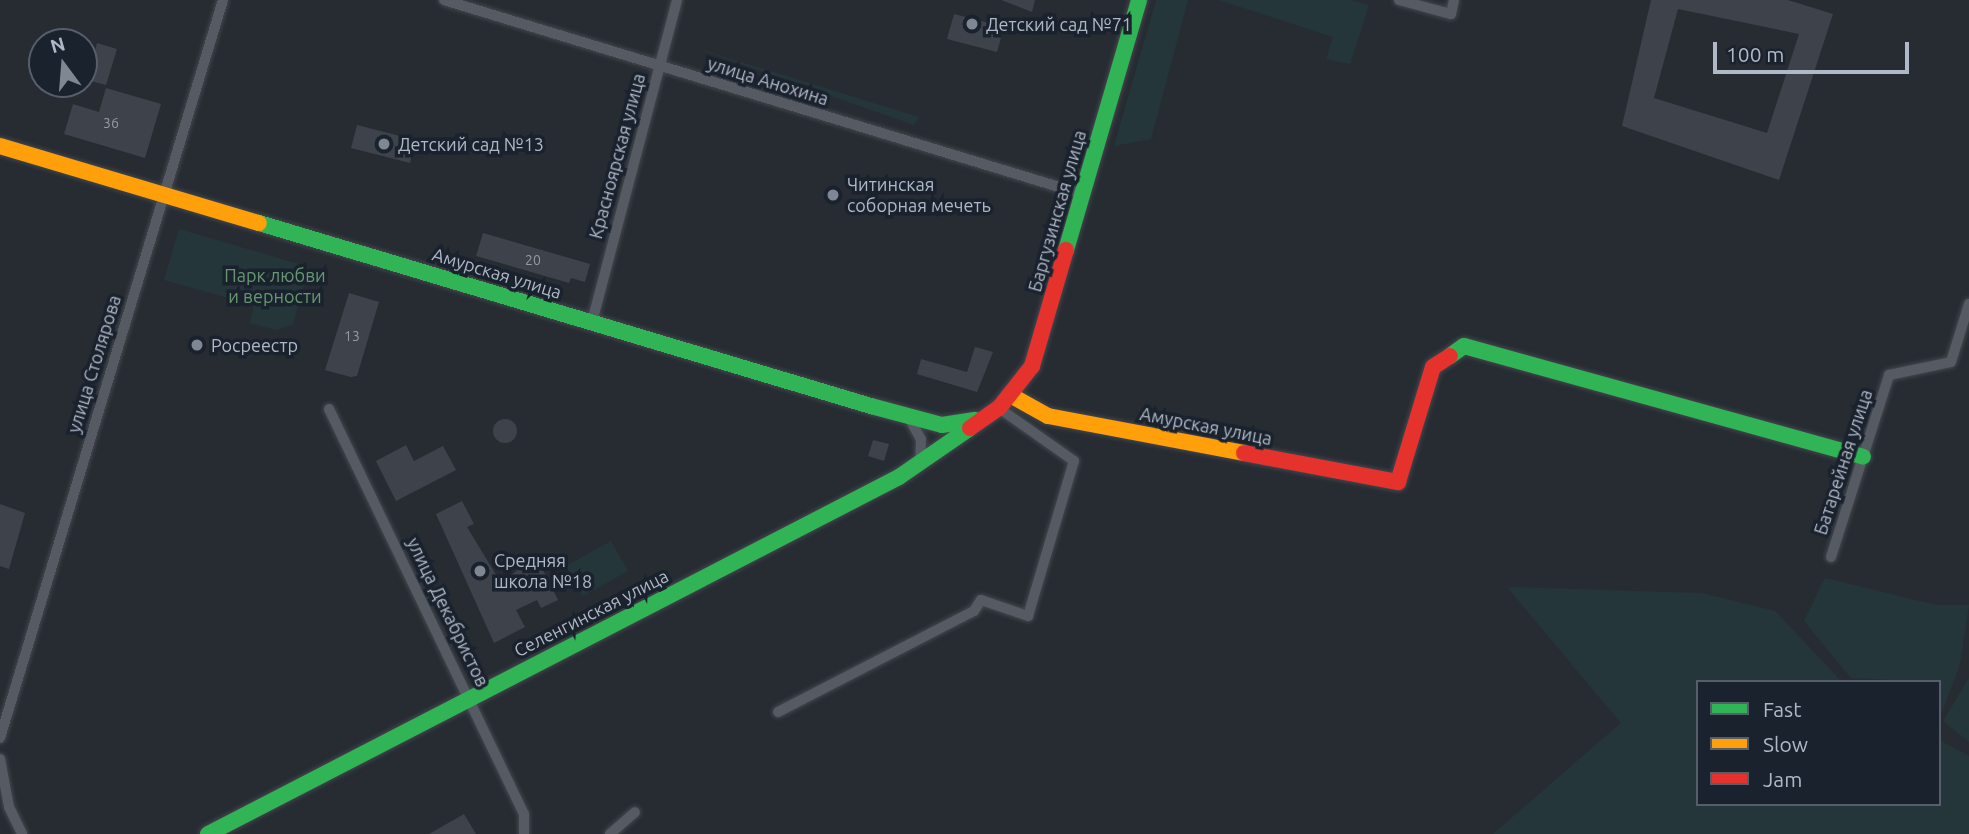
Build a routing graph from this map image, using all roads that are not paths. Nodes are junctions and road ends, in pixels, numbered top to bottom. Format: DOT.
graph roads {
  1 [pos="223,0"];
  2 [pos="444,0"];
  3 [pos="677,0"];
  4 [pos="1139,0"];
  5 [pos="1399,0"];
  6 [pos="1454,0"];
  7 [pos="659,65"];
  8 [pos="0,146"];
  9 [pos="164,194"];
  10 [pos="1082,194"];
  11 [pos="1969,304"];
  12 [pos="592,322"];
  13 [pos="1012,396"];
  14 [pos="999,408"];
  15 [pos="329,409"];
  16 [pos="908,416"];
  17 [pos="985,417"];
  18 [pos="1863,457"];
  19 [pos="920,462"];
  20 [pos="1831,557"];
  21 [pos="470,697"];
  22 [pos="778,712"];
  23 [pos="0,738"];
  24 [pos="0,760"];
  25 [pos="635,812"];
  26 [pos="22,834"];
  27 [pos="208,834"];
  28 [pos="524,834"];
  29 [pos="610,834"];
  1 -- 9 [label="street, улица Столярова"];
  2 -- 7 [label="street, улица Анохина"];
  3 -- 7 [label="street, Красноярская улица"];
  4 -- 10 [label="street, Баргузинская улица"];
  5 -- 6 [label="street"];
  7 -- 10 [label="street, улица Анохина"];
  7 -- 12 [label="street, Красноярская улица"];
  8 -- 9 [label="street, Амурская улица"];
  9 -- 12 [label="street, Амурская улица"];
  9 -- 23 [label="street, улица Столярова"];
  10 -- 13 [label="street, Баргузинская улица"];
  11 -- 18 [label="street, Батарейная улица"];
  12 -- 16 [label="street, Амурская улица"];
  13 -- 14 [label="street, Баргузинская улица"];
  13 -- 18 [label="street, Амурская улица"];
  14 -- 17 [label="street, Баргузинская улица"];
  14 -- 22 [label="street"];
  15 -- 21 [label="street, улица Декабристов"];
  16 -- 17 [label="street, Амурская улица"];
  16 -- 19 [label="street"];
  17 -- 19 [label="street, Селенгинская улица"];
  18 -- 20 [label="street, Батарейная улица"];
  19 -- 21 [label="street, Селенгинская улица"];
  21 -- 27 [label="street, Селенгинская улица"];
  21 -- 28 [label="street, улица Декабристов"];
  24 -- 26 [label="street"];
  25 -- 29 [label="street"];
}
